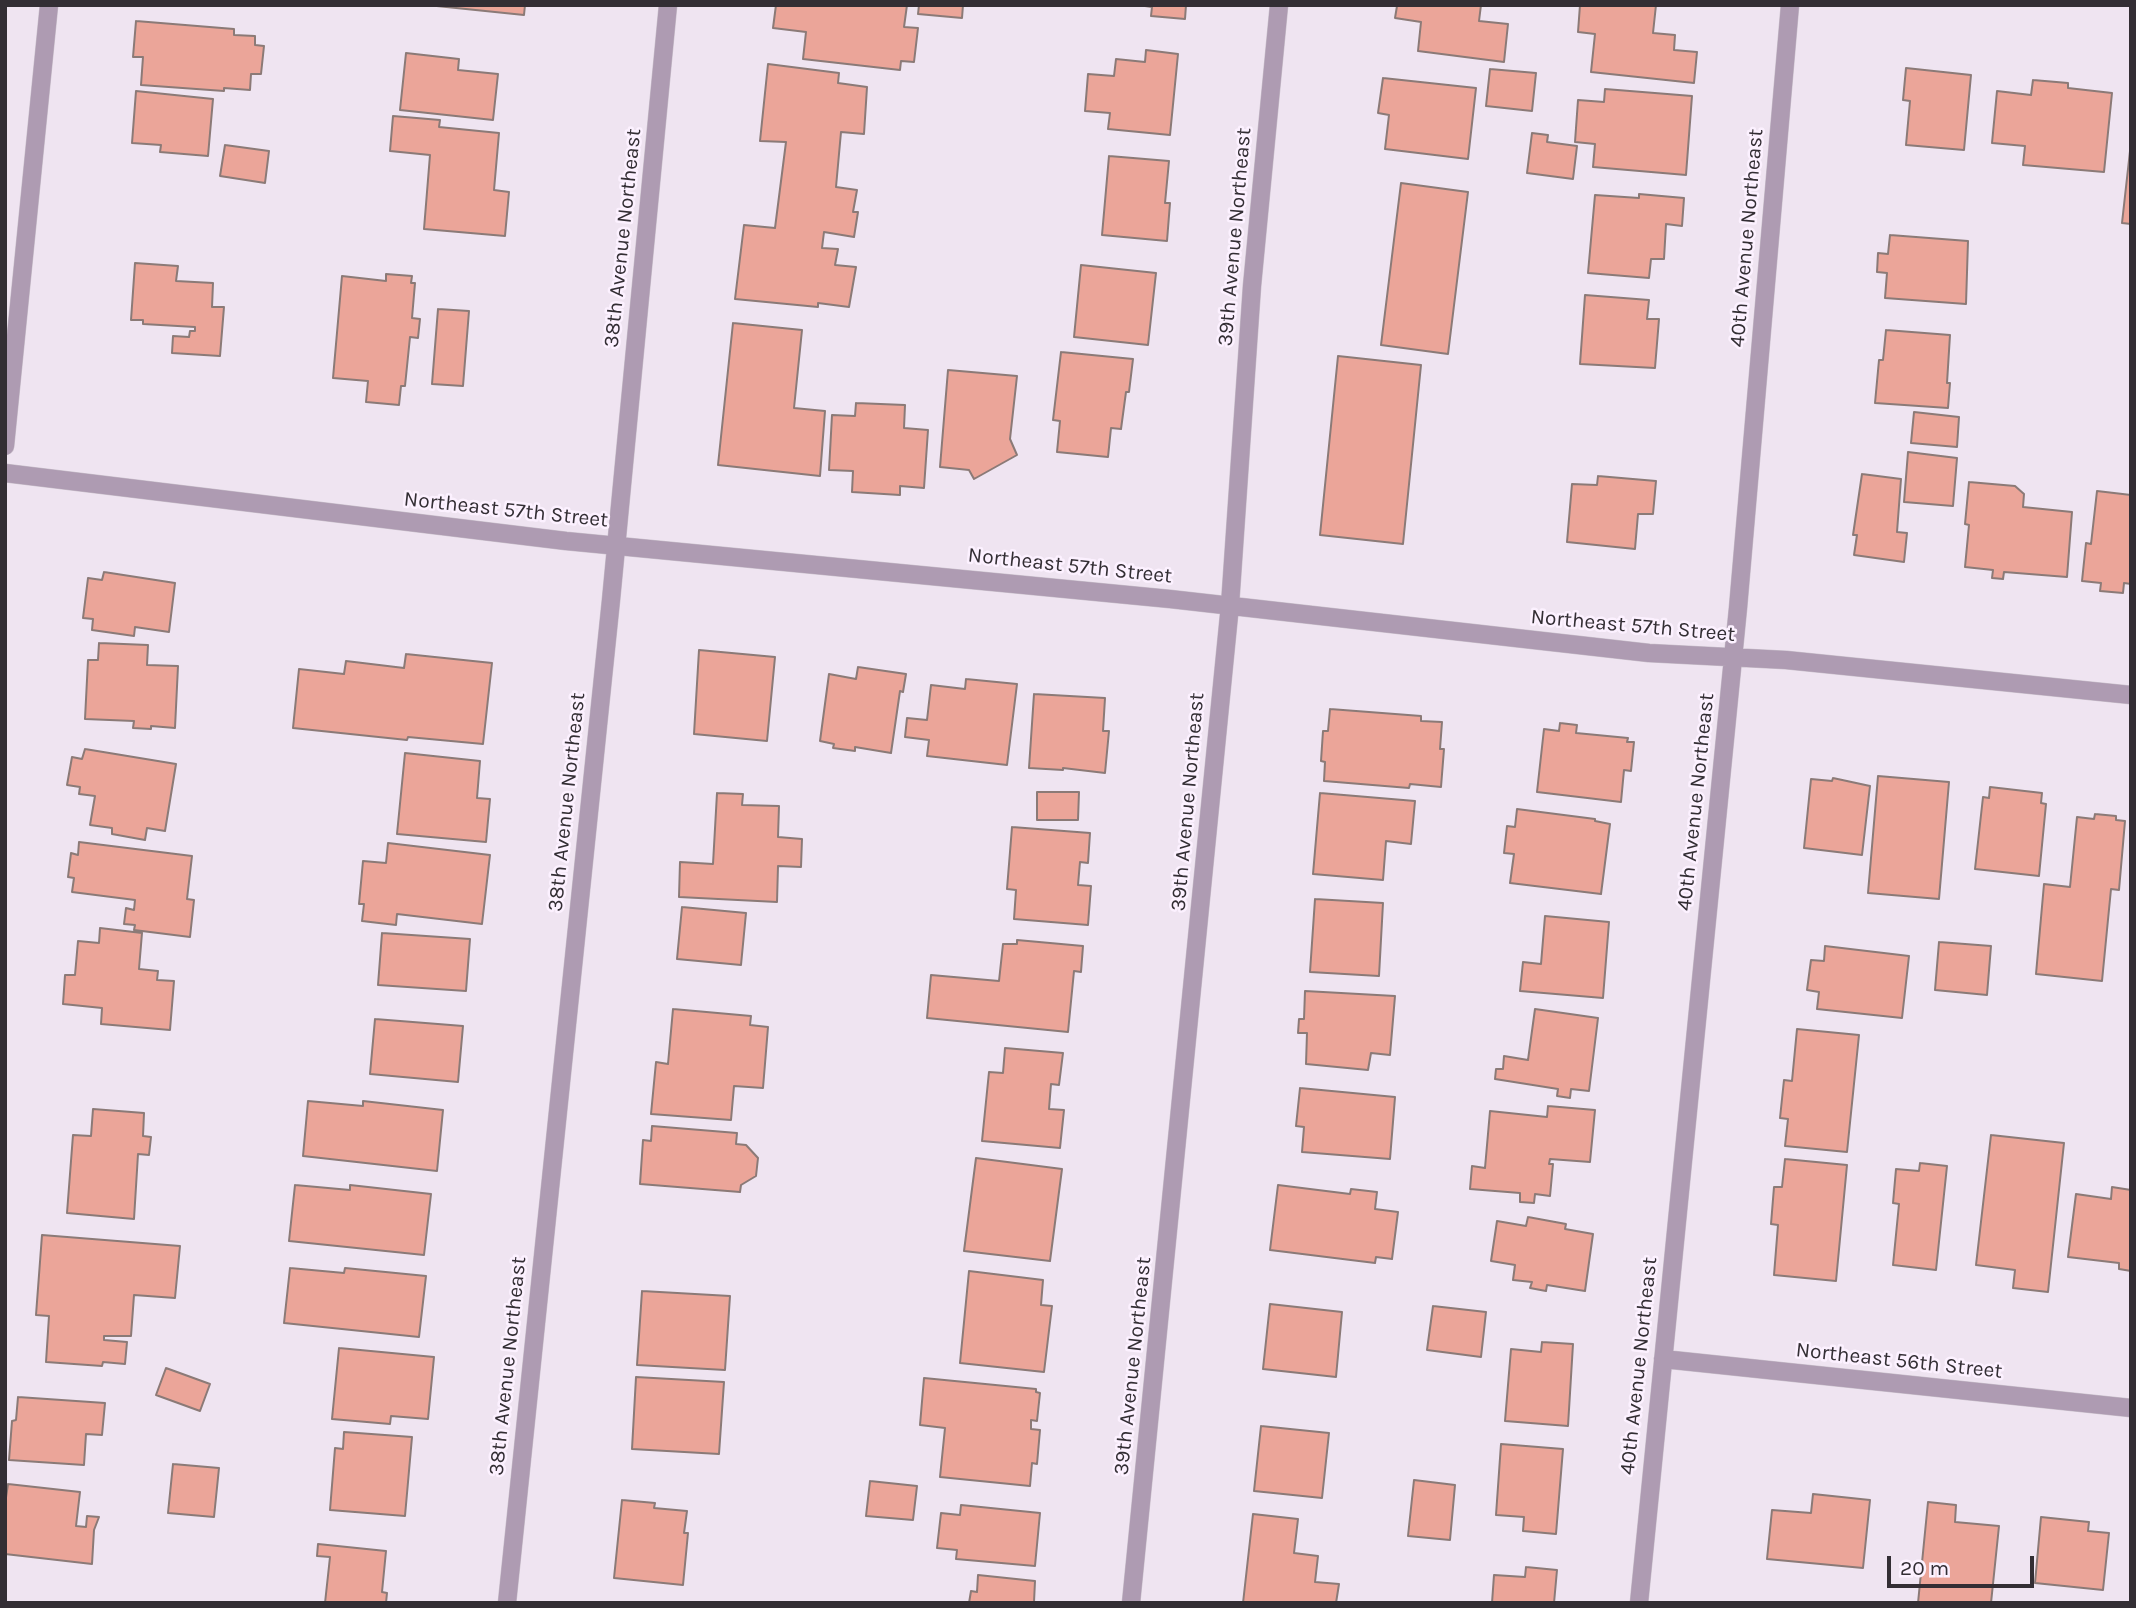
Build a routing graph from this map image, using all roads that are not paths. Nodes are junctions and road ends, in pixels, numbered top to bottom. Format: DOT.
graph roads {
  1 [pos="49,5"];
  2 [pos="668,5"];
  3 [pos="1279,5"];
  4 [pos="1790,5"];
  5 [pos="5,446"];
  6 [pos="5,472"];
  7 [pos="616,545"];
  8 [pos="1230,605"];
  9 [pos="1733,658"];
  10 [pos="2131,695"];
  11 [pos="1663,1359"];
  12 [pos="2131,1408"];
  13 [pos="506,1603"];
  14 [pos="1131,1603"];
  15 [pos="1639,1603"];
  1 -- 5 [label="street"];
  2 -- 7 [label="street, 38th Avenue Northeast"];
  3 -- 8 [label="street, 39th Avenue Northeast"];
  4 -- 9 [label="street, 40th Avenue Northeast"];
  6 -- 7 [label="street, Northeast 57th Street"];
  7 -- 8 [label="street, Northeast 57th Street"];
  7 -- 13 [label="street, 38th Avenue Northeast"];
  8 -- 9 [label="street, Northeast 57th Street"];
  8 -- 14 [label="street, 39th Avenue Northeast"];
  9 -- 10 [label="street, Northeast 57th Street"];
  9 -- 11 [label="street, 40th Avenue Northeast"];
  11 -- 12 [label="street, Northeast 56th Street"];
  11 -- 15 [label="street, 40th Avenue Northeast"];
}
